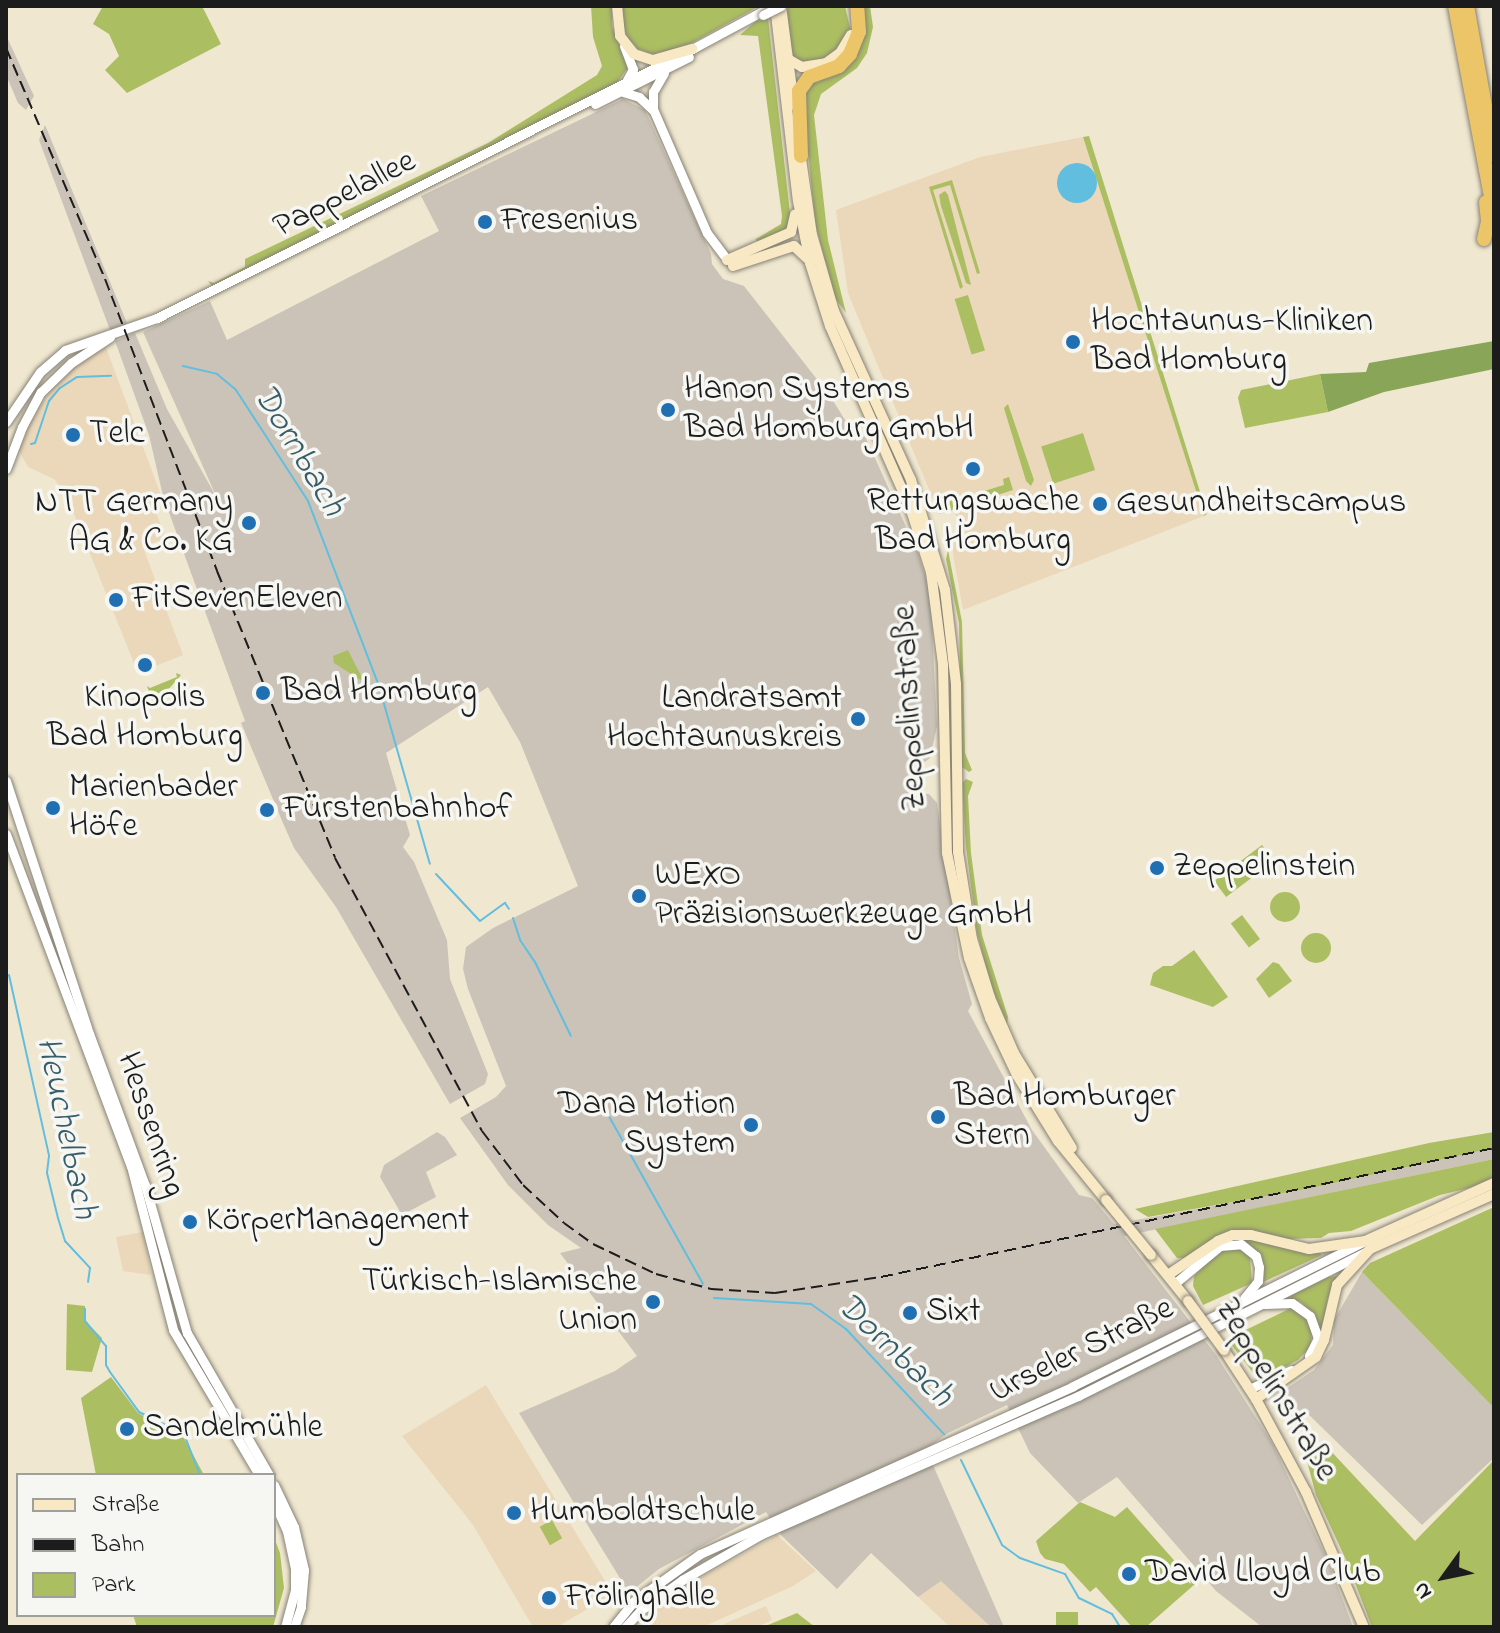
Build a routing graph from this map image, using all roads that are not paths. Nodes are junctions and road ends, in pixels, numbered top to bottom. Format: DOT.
graph roads {
  1 [pos="617,6"];
  2 [pos="849,6"];
  3 [pos="857,6"];
  4 [pos="1455,6"];
  5 [pos="1467,6"];
  6 [pos="772,8"];
  7 [pos="624,44"];
  8 [pos="692,49"];
  9 [pos="788,59"];
  10 [pos="666,70"];
  11 [pos="624,87"];
  12 [pos="656,117"];
  13 [pos="790,141"];
  14 [pos="1479,146"];
  15 [pos="801,156"];
  16 [pos="1494,156"];
  17 [pos="1494,213"];
  18 [pos="1484,239"];
  19 [pos="715,246"];
  20 [pos="751,251"];
  21 [pos="730,263"];
  22 [pos="810,263"];
  23 [pos="113,335"];
  24 [pos="6,422"];
  25 [pos="6,469"];
  26 [pos="6,781"];
  27 [pos="6,834"];
  28 [pos="1494,1183"];
  29 [pos="1494,1194"];
  30 [pos="1106,1200"];
  31 [pos="1368,1245"];
  32 [pos="1171,1280"];
  33 [pos="1239,1303"];
  34 [pos="1258,1305"];
  35 [pos="1249,1389"];
  36 [pos="1256,1399"];
  37 [pos="258,1473"];
  38 [pos="268,1473"];
  39 [pos="276,1489"];
  40 [pos="276,1506"];
  41 [pos="285,1627"];
  42 [pos="294,1627"];
  43 [pos="613,1627"];
  44 [pos="625,1627"];
  45 [pos="1364,1627"];
  1 -- 7 [label="main road"];
  2 -- 9 [label="main road"];
  3 -- 15 [label="highway"];
  4 -- 14 [label="highway"];
  5 -- 16 [label="highway"];
  6 -- 8 [label="street, Pappelallee"];
  6 -- 9 [label="main road, Zeppelinstraße"];
  6 -- 10 [label="street, Pappelallee"];
  6 -- 13 [label="main road, Zeppelinstraße"];
  7 -- 8 [label="main road"];
  7 -- 11 [label="street"];
  8 -- 11 [label="street, Pappelallee"];
  9 -- 15 [label="main road, Zeppelinstraße"];
  10 -- 11 [label="street, Pappelallee"];
  10 -- 12 [label="street"];
  11 -- 12 [label="street"];
  11 -- 23 [label="street, Pappelallee"];
  12 -- 19 [label="street"];
  13 -- 20 [label="main road"];
  13 -- 22 [label="main road, Zeppelinstraße"];
  14 -- 17 [label="highway"];
  14 -- 18 [label="highway"];
  15 -- 30 [label="main road, Zeppelinstraße"];
  19 -- 20 [label="street"];
  19 -- 21 [label="street"];
  20 -- 21 [label="main road"];
  21 -- 22 [label="main road"];
  22 -- 30 [label="main road, Zeppelinstraße"];
  23 -- 24 [label="street"];
  23 -- 25 [label="street"];
  26 -- 38 [label="street, Hessenring"];
  27 -- 37 [label="street, Hessenring"];
  28 -- 31 [label="main road"];
  29 -- 31 [label="main road"];
  30 -- 32 [label="main road, Zeppelinstraße, bridge"];
  31 -- 32 [label="main road"];
  31 -- 33 [label="street, Urseler Straße"];
  31 -- 34 [label="street, Urseler Straße"];
  31 -- 36 [label="main road"];
  32 -- 33 [label="street"];
  32 -- 35 [label="main road, Zeppelinstraße, bridge"];
  33 -- 43 [label="street, Urseler Straße"];
  34 -- 35 [label="street"];
  34 -- 44 [label="street, Urseler Straße"];
  35 -- 36 [label="main road, Zeppelinstraße"];
  36 -- 45 [label="main road, Zeppelinstraße"];
  39 -- 42 [label="street"];
  40 -- 41 [label="street"];
}
